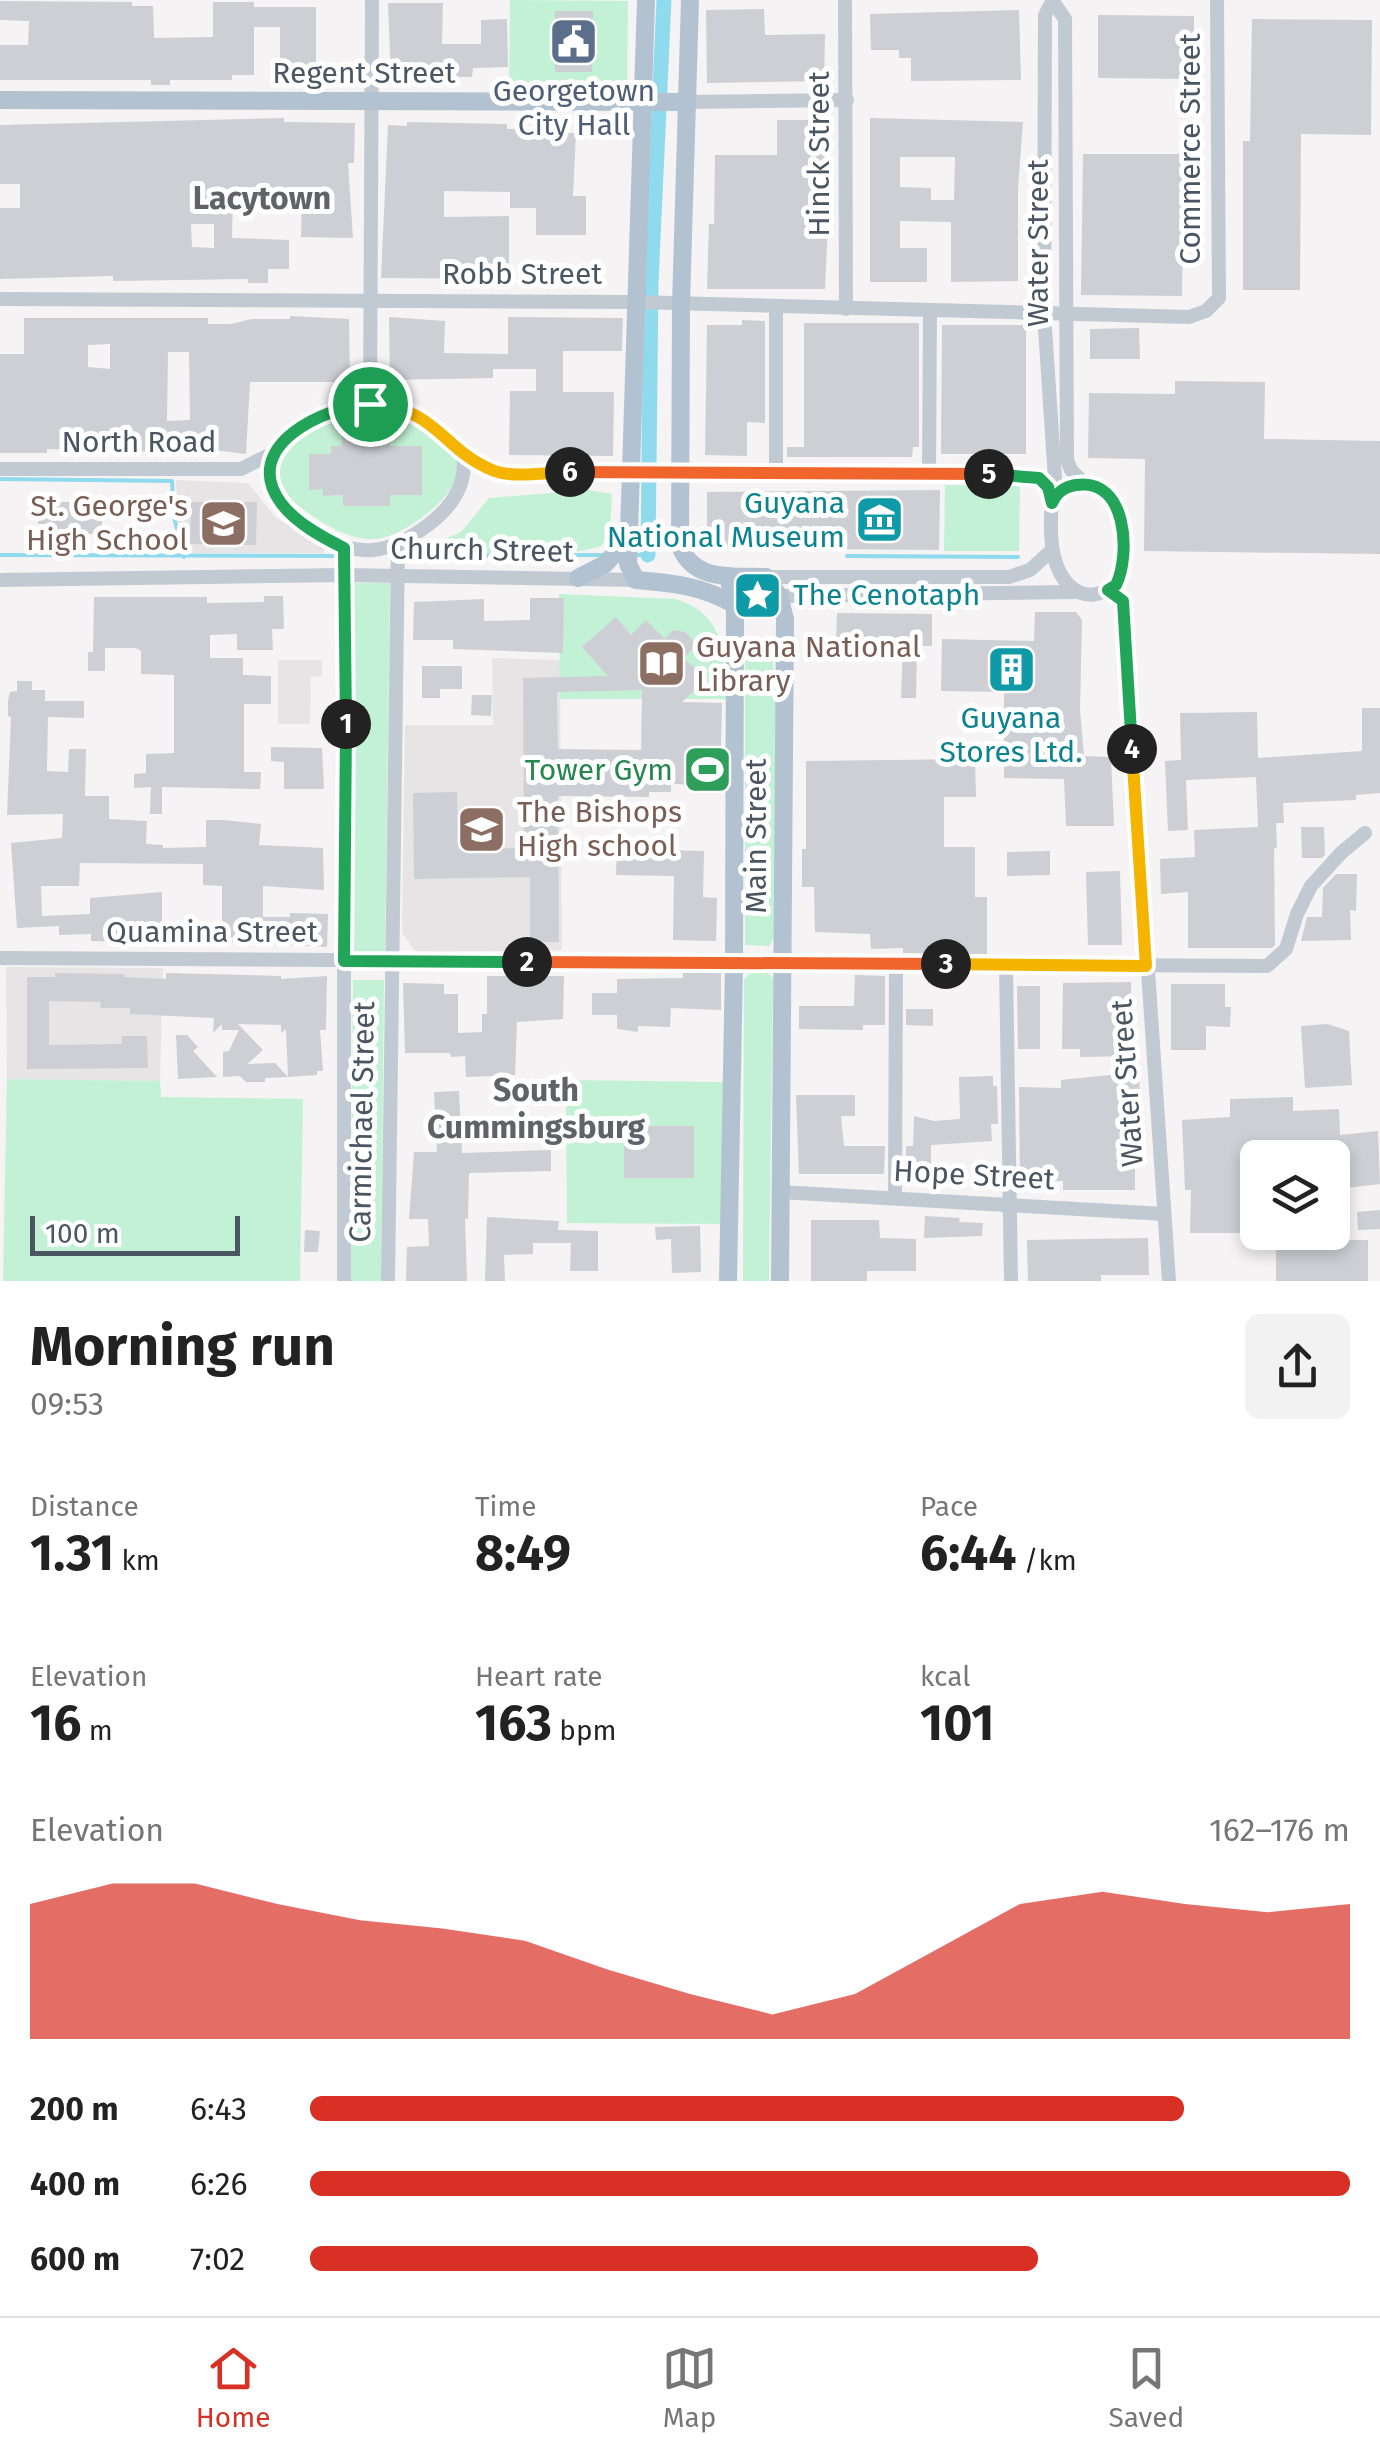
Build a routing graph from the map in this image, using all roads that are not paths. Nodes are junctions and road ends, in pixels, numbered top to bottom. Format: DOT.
graph roads {
  1 [pos="372,0"];
  2 [pos="646,0"];
  3 [pos="690,0"];
  4 [pos="845,0"];
  5 [pos="1217,0"];
  6 [pos="1050,6"];
  7 [pos="0,100"];
  8 [pos="372,100"];
  9 [pos="647,100"];
  10 [pos="847,100"];
  11 [pos="681,101"];
  12 [pos="1046,102"];
  13 [pos="1064,104"];
  14 [pos="0,300"];
  15 [pos="369,301"];
  16 [pos="642,302"];
  17 [pos="675,303"];
  18 [pos="776,308"];
  19 [pos="846,309"];
  20 [pos="930,310"];
  21 [pos="1044,313"];
  22 [pos="1066,313"];
  23 [pos="370,404"];
  24 [pos="275,452"];
  25 [pos="463,454"];
  26 [pos="0,469"];
  27 [pos="633,471"];
  28 [pos="675,472"];
  29 [pos="776,474"];
  30 [pos="928,474"];
  31 [pos="1084,484"];
  32 [pos="1054,498"];
  33 [pos="628,540"];
  34 [pos="1051,551"];
  35 [pos="397,552"];
  36 [pos="684,554"];
  37 [pos="344,559"];
  38 [pos="728,576"];
  39 [pos="396,577"];
  40 [pos="766,577"];
  41 [pos="578,578"];
  42 [pos="0,580"];
  43 [pos="636,580"];
  44 [pos="656,582"];
  45 [pos="1108,590"];
  46 [pos="1076,592"];
  47 [pos="779,596"];
  48 [pos="736,605"];
  49 [pos="1365,832"];
  50 [pos="0,958"];
  51 [pos="344,961"];
  52 [pos="391,961"];
  53 [pos="896,963"];
  54 [pos="734,964"];
  55 [pos="783,964"];
  56 [pos="1006,964"];
  57 [pos="1146,966"];
  58 [pos="780,1192"];
  59 [pos="895,1198"];
  60 [pos="1010,1205"];
  61 [pos="1164,1214"];
  62 [pos="344,1281"];
  63 [pos="388,1281"];
  64 [pos="728,1281"];
  65 [pos="780,1281"];
  66 [pos="1011,1281"];
  67 [pos="1169,1281"];
  1 -- 8 [label="street"];
  2 -- 9 [label="main road"];
  3 -- 11 [label="main road"];
  4 -- 10 [label="street, Hinck Street"];
  5 -- 22 [label="street, Commerce Street"];
  6 -- 12 [label="street, Water Street"];
  6 -- 13 [label="street, Water Street"];
  7 -- 8 [label="main road, Regent Street"];
  8 -- 9 [label="main road, Regent Street"];
  8 -- 15 [label="street"];
  9 -- 11 [label="main road, Regent Street"];
  9 -- 16 [label="main road"];
  10 -- 11 [label="street, Regent Street"];
  10 -- 19 [label="street, Hinck Street"];
  11 -- 17 [label="main road"];
  12 -- 13 [label="street"];
  12 -- 21 [label="street, Water Street"];
  13 -- 22 [label="street, Water Street"];
  14 -- 15 [label="street, Robb Street"];
  15 -- 16 [label="street, Robb Street"];
  15 -- 23 [label="street"];
  16 -- 17 [label="street, Robb Street"];
  16 -- 27 [label="main road"];
  17 -- 18 [label="street, Robb Street"];
  17 -- 28 [label="main road"];
  18 -- 19 [label="street, Robb Street"];
  18 -- 29 [label="street"];
  19 -- 20 [label="street, Robb Street"];
  20 -- 21 [label="street, Robb Street"];
  20 -- 30 [label="street"];
  21 -- 22 [label="street"];
  21 -- 32 [label="street, Water Street"];
  22 -- 31 [label="street, Water Street"];
  23 -- 24 [label="street"];
  23 -- 25 [label="street"];
  24 -- 26 [label="street, North Road"];
  24 -- 37 [label="street"];
  25 -- 27 [label="street"];
  25 -- 35 [label="street"];
  27 -- 28 [label="street"];
  27 -- 33 [label="main road"];
  28 -- 29 [label="street"];
  28 -- 36 [label="main road"];
  29 -- 30 [label="street"];
  30 -- 32 [label="street"];
  31 -- 32 [label="street"];
  31 -- 45 [label="street"];
  32 -- 34 [label="street"];
  33 -- 41 [label="main road"];
  33 -- 43 [label="main road"];
  34 -- 40 [label="street"];
  34 -- 46 [label="street"];
  35 -- 37 [label="street"];
  35 -- 39 [label="street, Carmichael Street"];
  36 -- 38 [label="main road"];
  36 -- 44 [label="main road"];
  37 -- 39 [label="street, Church Street"];
  37 -- 42 [label="street, Church Street"];
  37 -- 51 [label="street, Carmichael Street"];
  38 -- 40 [label="main road"];
  38 -- 48 [label="main road, Main Street"];
  39 -- 41 [label="street, Church Street"];
  39 -- 52 [label="street, Carmichael Street"];
  40 -- 47 [label="main road, Main Street"];
  41 -- 43 [label="street, Church Street"];
  43 -- 44 [label="main road, Church Street"];
  44 -- 48 [label="main road, Church Street"];
  45 -- 46 [label="street"];
  45 -- 57 [label="street, Water Street"];
  46 -- 47 [label="street"];
  47 -- 48 [label="street"];
  47 -- 55 [label="main road, Main Street"];
  48 -- 54 [label="main road, Main Street"];
  49 -- 57 [label="street, Quamina Street"];
  50 -- 51 [label="street, Quamina Street"];
  51 -- 52 [label="street, Quamina Street"];
  51 -- 62 [label="street, Carmichael Street"];
  52 -- 54 [label="street, Quamina Street"];
  52 -- 63 [label="street, Carmichael Street"];
  53 -- 55 [label="street, Quamina Street"];
  53 -- 56 [label="street, Quamina Street"];
  53 -- 59 [label="street"];
  54 -- 55 [label="street, Quamina Street"];
  54 -- 64 [label="main road, Main Street"];
  55 -- 58 [label="main road, Main Street"];
  56 -- 57 [label="street, Quamina Street"];
  56 -- 60 [label="street"];
  57 -- 61 [label="street, Water Street"];
  58 -- 59 [label="street, Hope Street"];
  58 -- 65 [label="main road, Main Street"];
  59 -- 60 [label="street, Hope Street"];
  60 -- 61 [label="street, Hope Street"];
  60 -- 66 [label="street"];
  61 -- 67 [label="street, Water Street"];
}
